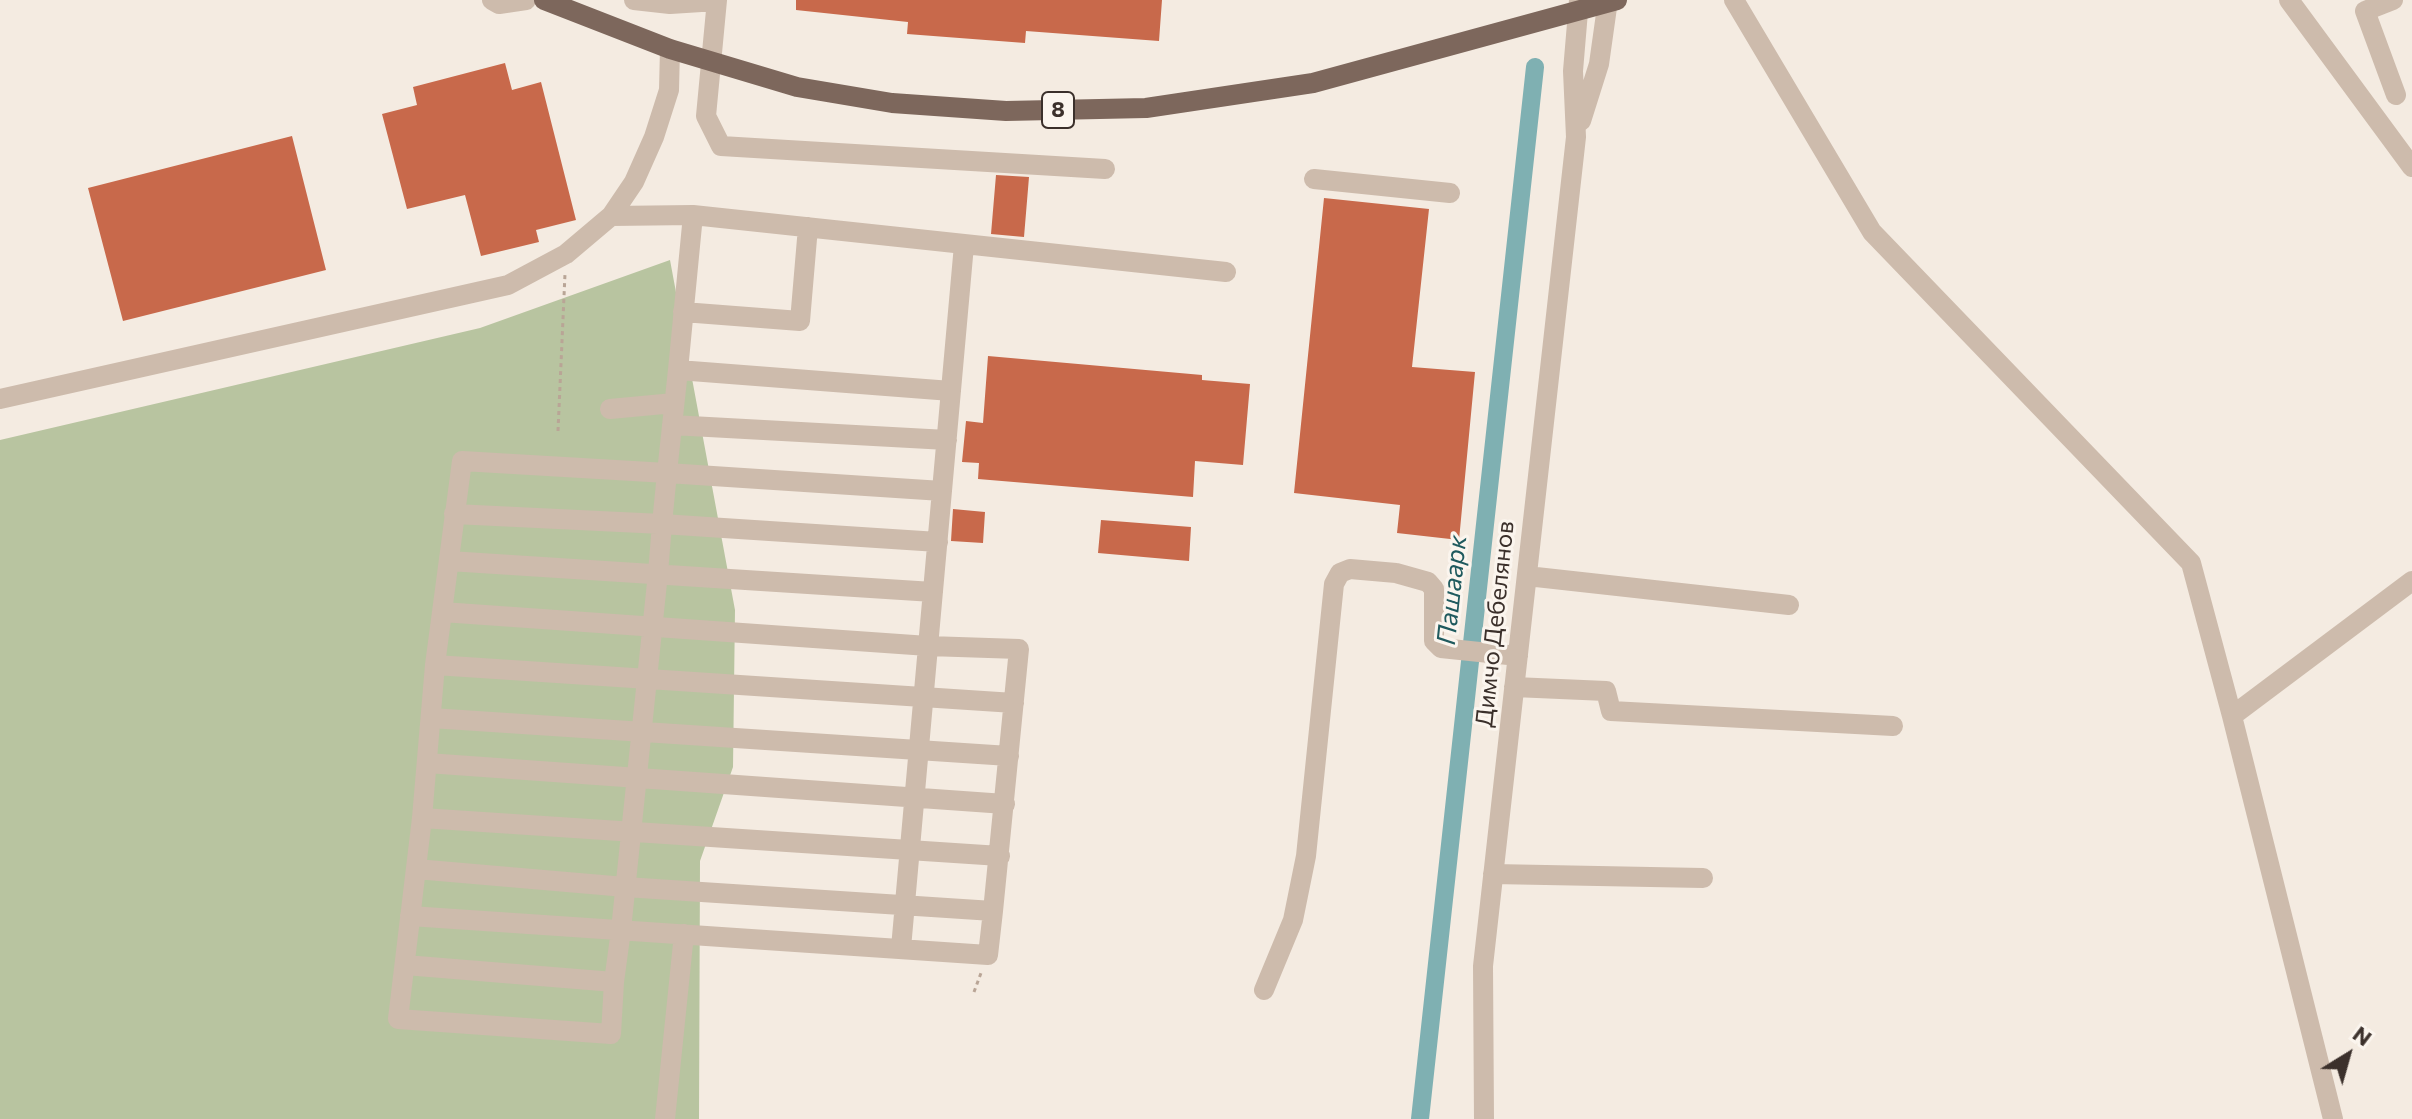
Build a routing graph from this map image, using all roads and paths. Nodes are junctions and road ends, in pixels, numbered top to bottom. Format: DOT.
graph roads {
  1 [pos="492,0"];
  2 [pos="526,0"];
  3 [pos="544,0"];
  4 [pos="634,0"];
  5 [pos="716,0"];
  6 [pos="1734,0"];
  7 [pos="2289,0"];
  8 [pos="2393,0"];
  9 [pos="1611,1"];
  10 [pos="1578,6"];
  11 [pos="670,49"];
  12 [pos="710,61"];
  13 [pos="2396,95"];
  14 [pos="1576,137"];
  15 [pos="2412,167"];
  16 [pos="1105,169"];
  17 [pos="1314,179"];
  18 [pos="1450,193"];
  19 [pos="693,215"];
  20 [pos="611,216"];
  21 [pos="808,227"];
  22 [pos="964,245"];
  23 [pos="566,254"];
  24 [pos="1226,272"];
  25 [pos="683,312"];
  26 [pos="678,370"];
  27 [pos="951,391"];
  28 [pos="0,399"];
  29 [pos="674,403"];
  30 [pos="610,409"];
  31 [pos="672,425"];
  32 [pos="558,431"];
  33 [pos="947,440"];
  34 [pos="667,473"];
  35 [pos="942,491"];
  36 [pos="454,514"];
  37 [pos="662,524"];
  38 [pos="938,542"];
  39 [pos="449,561"];
  40 [pos="658,573"];
  41 [pos="1527,576"];
  42 [pos="2412,581"];
  43 [pos="933,592"];
  44 [pos="1789,605"];
  45 [pos="442,612"];
  46 [pos="652,626"];
  47 [pos="928,646"];
  48 [pos="1518,656"];
  49 [pos="435,665"];
  50 [pos="646,680"];
  51 [pos="1514,687"];
  52 [pos="923,699"];
  53 [pos="1014,703"];
  54 [pos="2232,716"];
  55 [pos="431,718"];
  56 [pos="1893,726"];
  57 [pos="641,732"];
  58 [pos="918,750"];
  59 [pos="1009,756"];
  60 [pos="427,763"];
  61 [pos="636,780"];
  62 [pos="914,796"];
  63 [pos="1005,804"];
  64 [pos="422,818"];
  65 [pos="631,831"];
  66 [pos="909,852"];
  67 [pos="1000,856"];
  68 [pos="416,869"];
  69 [pos="1493,874"];
  70 [pos="1703,878"];
  71 [pos="625,887"];
  72 [pos="905,906"];
  73 [pos="993,911"];
  74 [pos="410,916"];
  75 [pos="621,930"];
  76 [pos="684,934"];
  77 [pos="901,948"];
  78 [pos="405,965"];
  79 [pos="614,982"];
  80 [pos="1264,990"];
  81 [pos="665,1119"];
  82 [pos="1484,1119"];
  83 [pos="2333,1119"];
  1 -- 2 [label="street"];
  3 -- 11 [label="main road, 8"];
  4 -- 5 [label="street"];
  5 -- 12 [label="street"];
  6 -- 54 [label="street"];
  7 -- 15 [label="street"];
  8 -- 13 [label="street"];
  9 -- 10 [label="main road, 8"];
  9 -- 14 [label="street, Димчо Дебелянов"];
  10 -- 12 [label="main road, 8"];
  10 -- 14 [label="street, Димчо Дебелянов"];
  11 -- 12 [label="main road, 8"];
  11 -- 20 [label="street"];
  12 -- 16 [label="street"];
  14 -- 41 [label="street, Димчо Дебелянов"];
  17 -- 18 [label="street"];
  19 -- 20 [label="street"];
  19 -- 21 [label="street"];
  19 -- 25 [label="street"];
  20 -- 23 [label="street"];
  21 -- 22 [label="street"];
  21 -- 25 [label="street"];
  22 -- 24 [label="street"];
  22 -- 27 [label="street"];
  23 -- 28 [label="street"];
  23 -- 32 [label="path"];
  25 -- 26 [label="street"];
  26 -- 27 [label="street"];
  26 -- 29 [label="street"];
  27 -- 33 [label="street"];
  29 -- 30 [label="street"];
  29 -- 31 [label="street"];
  31 -- 33 [label="street"];
  31 -- 34 [label="street"];
  33 -- 35 [label="street"];
  34 -- 35 [label="street"];
  34 -- 36 [label="street"];
  34 -- 37 [label="street"];
  35 -- 38 [label="street"];
  36 -- 37 [label="street"];
  36 -- 39 [label="street"];
  37 -- 38 [label="street"];
  37 -- 40 [label="street"];
  38 -- 43 [label="street"];
  39 -- 40 [label="street"];
  39 -- 45 [label="street"];
  40 -- 43 [label="street"];
  40 -- 46 [label="street"];
  41 -- 44 [label="street"];
  41 -- 48 [label="street, Димчо Дебелянов"];
  42 -- 54 [label="street"];
  43 -- 47 [label="street"];
  45 -- 46 [label="street"];
  45 -- 49 [label="street"];
  46 -- 47 [label="street"];
  46 -- 50 [label="street"];
  47 -- 52 [label="street"];
  47 -- 53 [label="street"];
  48 -- 51 [label="street, Димчо Дебелянов"];
  48 -- 80 [label="street"];
  49 -- 50 [label="street"];
  49 -- 55 [label="street"];
  50 -- 52 [label="street"];
  50 -- 57 [label="street"];
  51 -- 56 [label="street"];
  51 -- 69 [label="street, Димчо Дебелянов"];
  52 -- 53 [label="street"];
  52 -- 58 [label="street"];
  53 -- 59 [label="street"];
  54 -- 83 [label="street"];
  55 -- 57 [label="street"];
  55 -- 60 [label="street"];
  57 -- 58 [label="street"];
  57 -- 61 [label="street"];
  58 -- 59 [label="street"];
  58 -- 62 [label="street"];
  59 -- 63 [label="street"];
  60 -- 61 [label="street"];
  60 -- 64 [label="street"];
  61 -- 62 [label="street"];
  61 -- 65 [label="street"];
  62 -- 63 [label="street"];
  62 -- 66 [label="street"];
  63 -- 67 [label="street"];
  64 -- 65 [label="street"];
  64 -- 68 [label="street"];
  65 -- 66 [label="street"];
  65 -- 71 [label="street"];
  66 -- 67 [label="street"];
  66 -- 72 [label="street"];
  67 -- 73 [label="street"];
  68 -- 71 [label="street"];
  68 -- 74 [label="street"];
  69 -- 70 [label="street"];
  69 -- 82 [label="street, Димчо Дебелянов"];
  71 -- 72 [label="street"];
  71 -- 75 [label="street"];
  72 -- 73 [label="street"];
  72 -- 77 [label="street"];
  73 -- 77 [label="street"];
  74 -- 75 [label="street"];
  74 -- 78 [label="street"];
  75 -- 76 [label="street"];
  75 -- 79 [label="street"];
  76 -- 77 [label="street"];
  76 -- 81 [label="street"];
  78 -- 79 [label="street"];
  78 -- 79 [label="street"];
}
